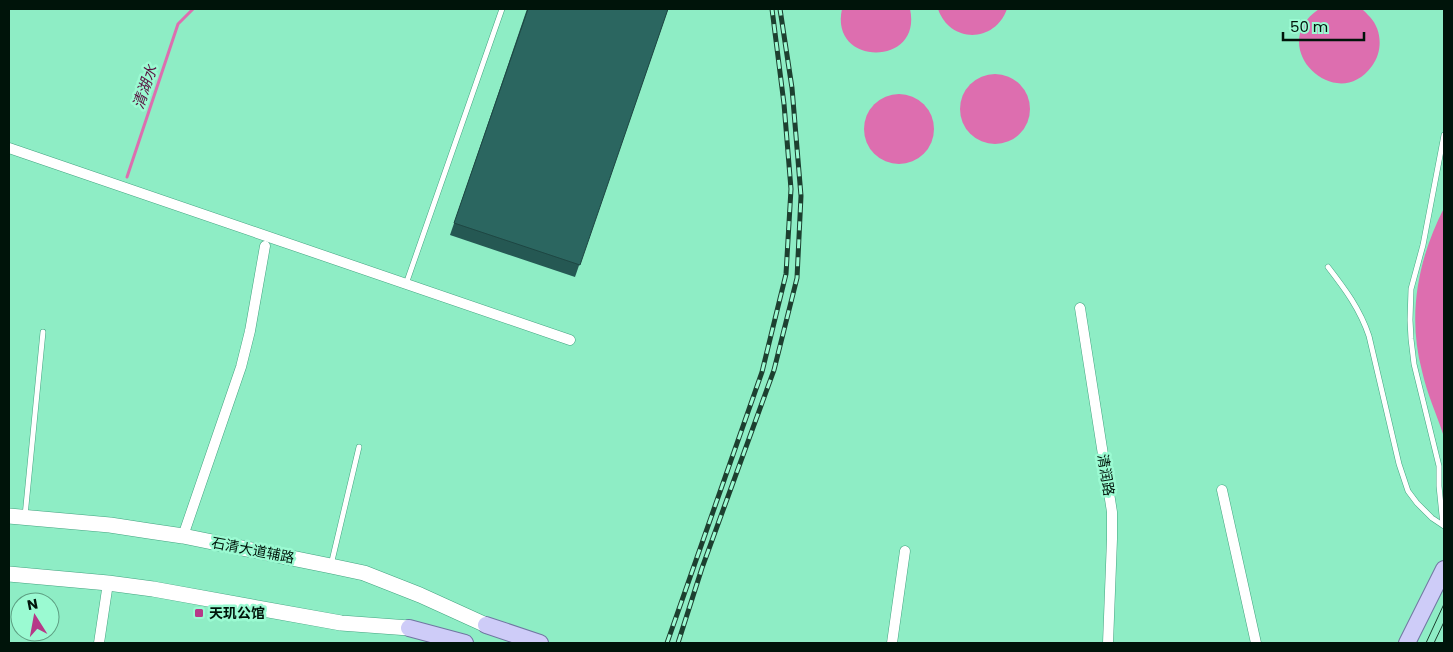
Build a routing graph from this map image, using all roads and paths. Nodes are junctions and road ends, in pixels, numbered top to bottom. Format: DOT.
graph roads {
  1 [pos="502,9"];
  2 [pos="1444,134"];
  3 [pos="9,148"];
  4 [pos="265,246"];
  5 [pos="1328,267"];
  6 [pos="406,284"];
  7 [pos="1080,308"];
  8 [pos="43,332"];
  9 [pos="570,340"];
  10 [pos="359,447"];
  11 [pos="1222,490"];
  12 [pos="9,516"];
  13 [pos="25,517"];
  14 [pos="1444,525"];
  15 [pos="184,536"];
  16 [pos="905,550"];
  17 [pos="331,566"];
  18 [pos="1444,569"];
  19 [pos="9,574"];
  20 [pos="108,583"];
  21 [pos="486,625"];
  22 [pos="408,628"];
  23 [pos="99,643"];
  24 [pos="465,643"];
  25 [pos="540,643"];
  26 [pos="892,643"];
  27 [pos="1108,643"];
  28 [pos="1256,643"];
  29 [pos="1407,643"];
  1 -- 6 [label="lane"];
  2 -- 14 [label="lane"];
  3 -- 6 [label="street"];
  4 -- 15 [label="street"];
  5 -- 14 [label="lane"];
  6 -- 9 [label="street"];
  7 -- 27 [label="street, 清润路"];
  8 -- 13 [label="lane"];
  10 -- 17 [label="lane"];
  11 -- 28 [label="street"];
  12 -- 13 [label="main road, 石清大道辅路"];
  13 -- 15 [label="main road, 石清大道辅路"];
  15 -- 17 [label="main road, 石清大道辅路"];
  16 -- 26 [label="street"];
  17 -- 21 [label="main road, 石清大道辅路"];
  18 -- 29 [label="main road"];
  19 -- 20 [label="main road"];
  20 -- 22 [label="main road"];
  20 -- 23 [label="street"];
  21 -- 25 [label="main road"];
  22 -- 24 [label="main road"];
}
